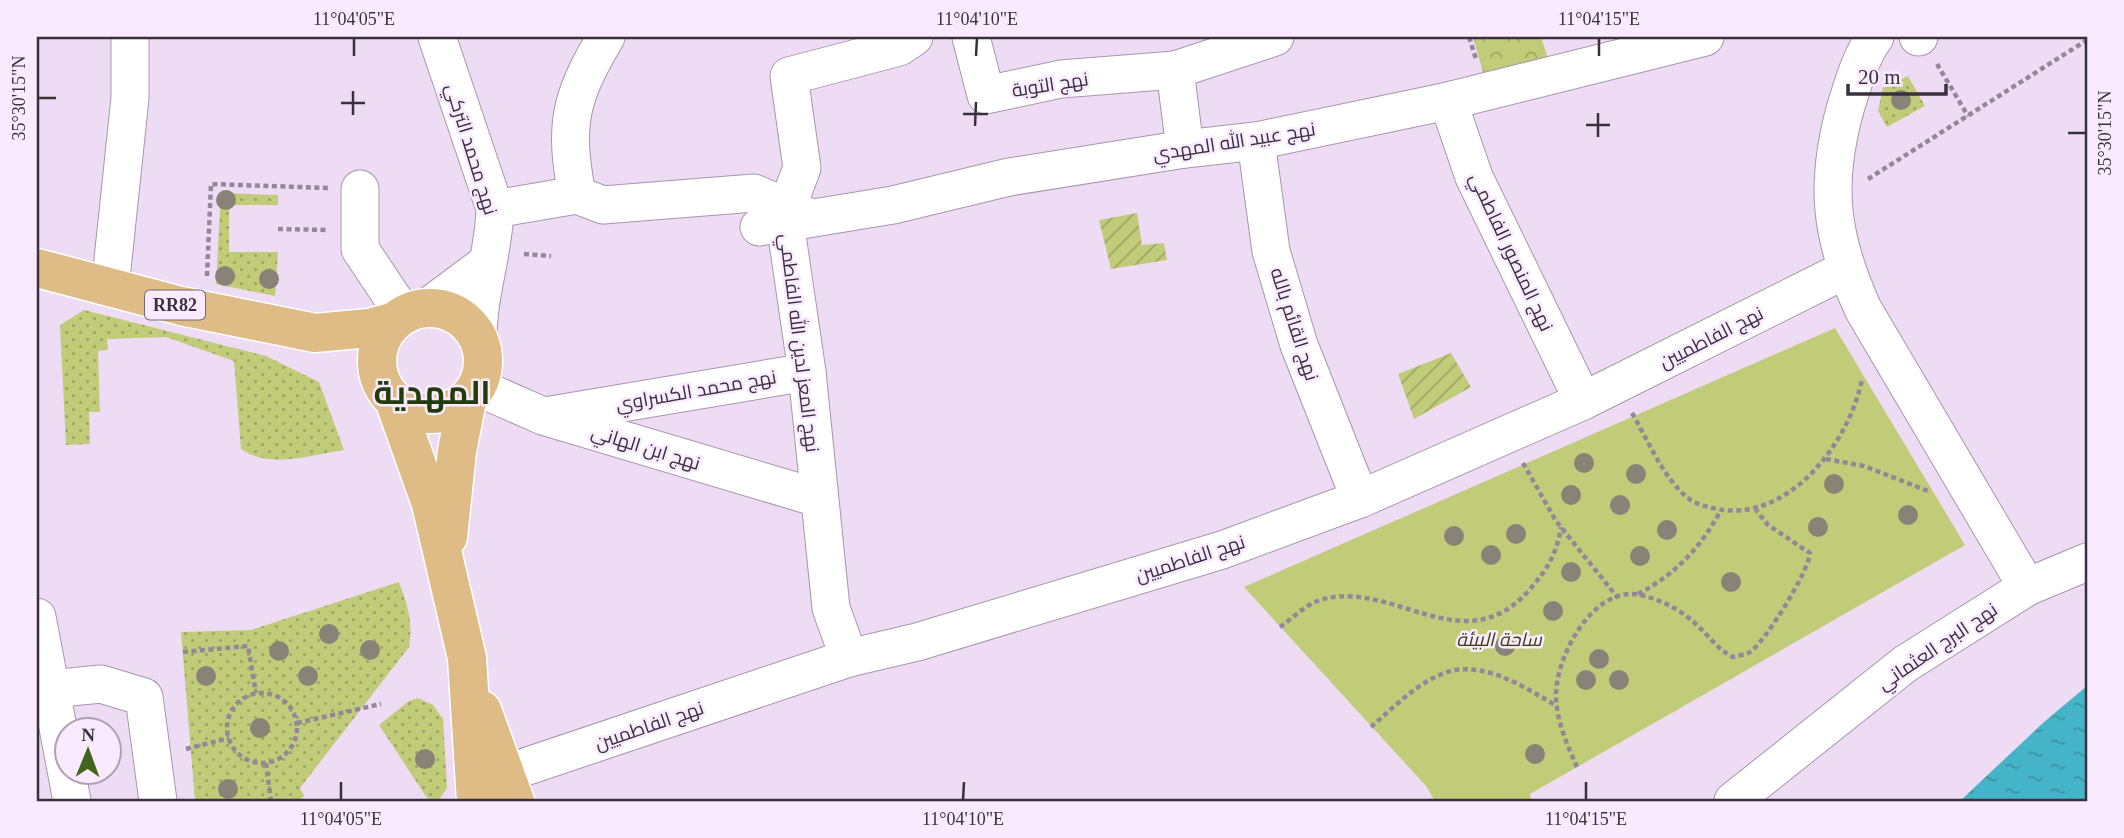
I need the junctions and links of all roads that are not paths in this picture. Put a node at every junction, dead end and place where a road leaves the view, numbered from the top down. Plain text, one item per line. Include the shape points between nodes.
1 (130, 37) edge
2 (437, 37) edge
3 (606, 37) edge
4 (914, 37) edge
5 (971, 37) edge
6 (1275, 37) edge
7 (1705, 37) edge
8 (1875, 37) edge
9 (1175, 69) junction
10 (1448, 101) junction
11 (1256, 141) junction
12 (1185, 149) junction
13 (360, 189) road end
14 (577, 195) junction
15 (495, 209) junction
16 (785, 219) junction
17 (487, 263) junction
18 (37, 268) edge
19 (1845, 270) junction
20 (110, 288) junction
21 (408, 315) junction
22 (315, 333) junction
23 (478, 338) junction
24 (807, 372) junction
25 (386, 388) junction
26 (472, 394) junction
27 (1583, 401) junction
28 (544, 416) junction
29 (818, 498) junction
30 (1360, 499) junction
31 (2087, 562) edge
32 (447, 570) junction
33 (2027, 587) junction
34 (37, 617) edge
35 (849, 658) junction
36 (470, 679) junction
37 (50, 689) junction
38 (511, 787) edge
39 (72, 801) edge
40 (158, 801) edge
41 (476, 801) edge
42 (1733, 801) edge

1 - 20 street via 130,98
2 - 15 street, نهج محمد التركي
3 - 14 street via 585,71 572,112 568,147
4 - 16 street, نهج المعز لدين الله الفاطمي via 899,47 789,76 802,168
5 - 9 street, نهج التوبة via 986,95 1061,79
6 - 9 street
7 - 10 street, نهج عبيد الله المهدي
8 - 19 street via 1857,71 1838,137 1831,201
9 - 12 street
10 - 11 street, نهج عبيد الله المهدي
10 - 27 street, نهج المنصور الفاطمي via 1475,177
11 - 12 street, نهج عبيد الله المهدي
11 - 30 street, نهج القائم بالله via 1275,264 1299,345
12 - 16 street, نهج عبيد الله المهدي via 1010,177 893,205
13 - 21 street via 360,249
14 - 15 street
14 - 16 street via 603,205 754,193
15 - 17 street, نهج محمد التركي via 495,236
16 - 24 street, نهج المعز لدين الله الفاطمي
17 - 21 street
17 - 23 street, نهج محمد التركي via 479,300
18 - 20 main road, RR82
19 - 27 street, نهج الفاطميين
19 - 33 street via 1863,309
20 - 22 main road, RR82
21 - 22 main road, RR82 via 355,330
21 - 23 main road, RR82 via 456,315
21 - 25 main road via 381,341 378,352
22 - 25 main road, RR82 via 349,352
23 - 26 main road via 483,371
24 - 28 street, نهج محمد الكسراوي
24 - 29 street, نهج المعز لدين الله الفاطمي
25 - 26 main road, RR82 via 407,409 439,414 454,410
25 - 32 main road via 427,491
26 - 28 street, نهج ابن الهاني
26 - 32 main road via 451,503
27 - 30 street, نهج الفاطميين
28 - 29 street, نهج ابن الهاني
29 - 35 street, نهج المعز لدين الله الفاطمي via 831,608
30 - 35 street, نهج الفاطميين via 1222,550 917,642
31 - 33 street, نهج البرج العثماني
32 - 36 main road
33 - 42 street, نهج البرج العثماني via 1905,664
34 - 37 street
35 - 38 street, نهج الفاطميين
36 - 38 main road
36 - 41 main road
37 - 39 street
37 - 40 street via 101,684 144,697

